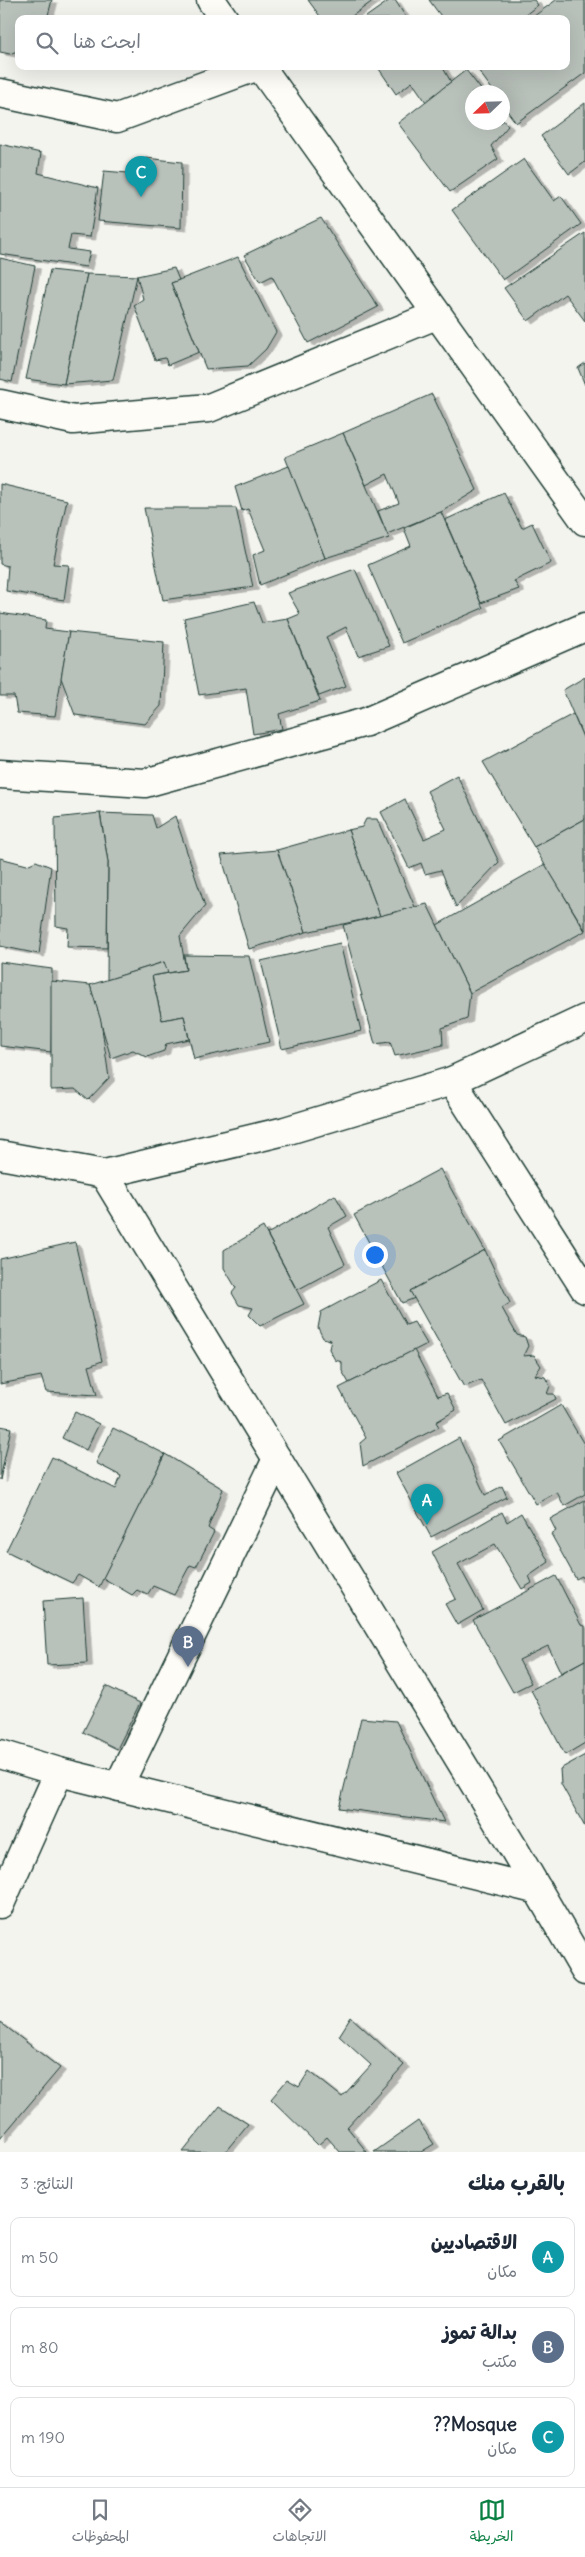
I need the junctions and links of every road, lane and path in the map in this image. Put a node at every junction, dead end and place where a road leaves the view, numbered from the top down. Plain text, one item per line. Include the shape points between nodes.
1 (211, 0) edge
2 (221, 15) edge
3 (248, 70) edge
4 (262, 70) edge
5 (0, 93) edge
6 (436, 315) junction
7 (0, 404) edge
8 (585, 521) edge
9 (585, 627) edge
10 (0, 774) edge
11 (585, 1020) edge
12 (452, 1081) junction
13 (0, 1155) edge
14 (104, 1174) junction
15 (585, 1289) edge
16 (277, 1459) junction
17 (0, 1754) edge
18 (60, 1772) junction
19 (118, 1787) junction
20 (538, 1890) junction
21 (0, 1904) edge
22 (585, 1971) edge

1 - 2 street
3 - 5 street via 116,118
4 - 6 street
6 - 7 street via 209,408 73,420
6 - 8 street
9 - 10 street via 366,722 145,783
11 - 12 street
12 - 14 street via 285,1131
12 - 15 street
13 - 14 street
14 - 16 street
16 - 19 street
16 - 20 street
17 - 18 street
18 - 19 street
18 - 21 street
19 - 20 street
20 - 22 street

